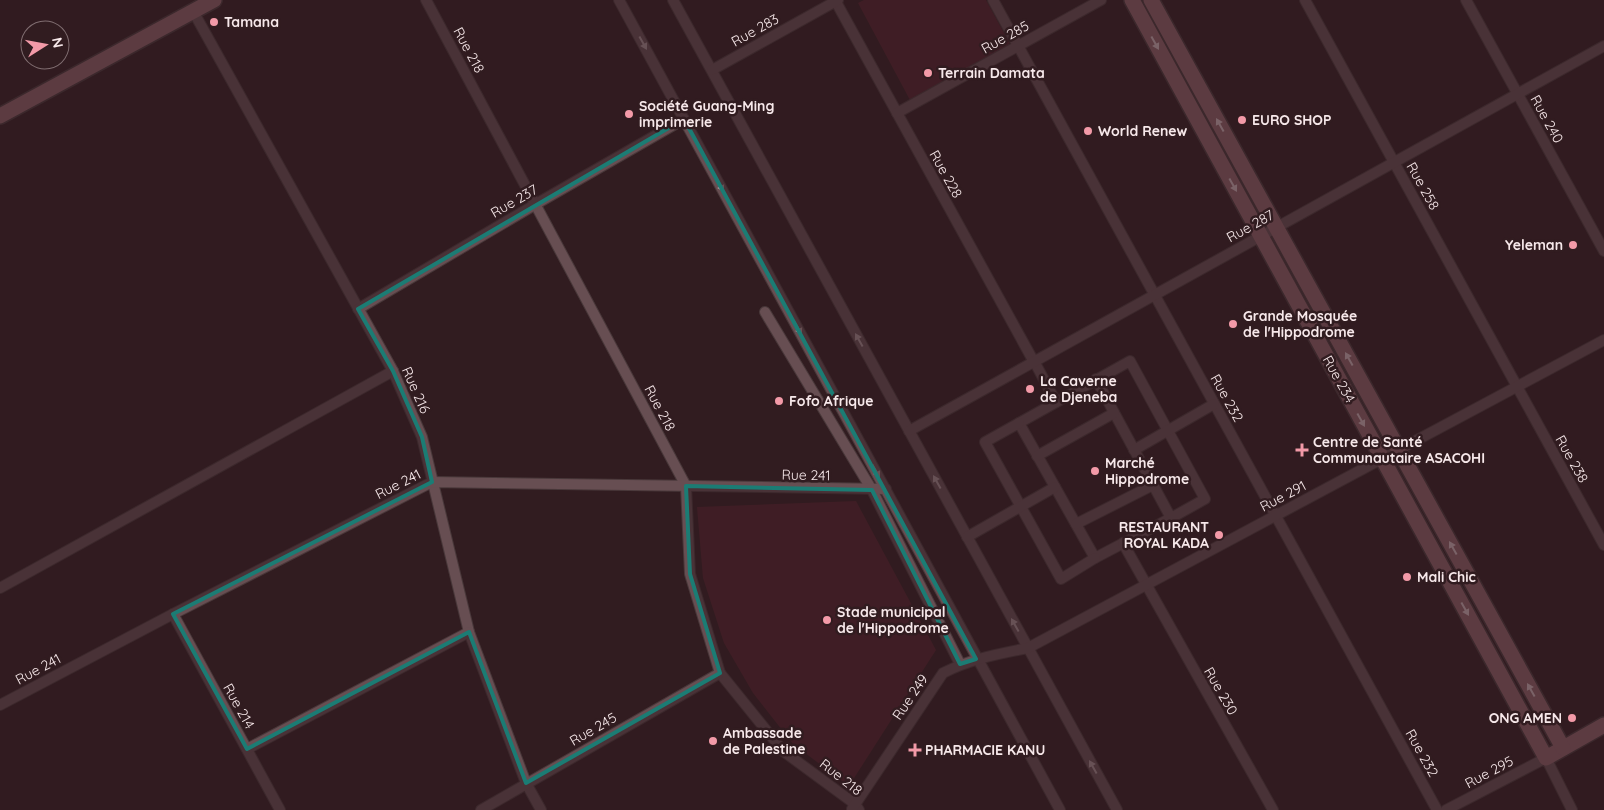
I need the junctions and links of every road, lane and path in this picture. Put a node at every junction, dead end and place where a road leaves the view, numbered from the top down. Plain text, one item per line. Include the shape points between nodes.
1 (214, 0) edge
2 (426, 0) edge
3 (619, 0) edge
4 (673, 0) edge
5 (837, 0) edge
6 (992, 0) edge
7 (1101, 0) edge
8 (1132, 0) edge
9 (1151, 0) edge
10 (1305, 0) edge
11 (1466, 0) edge
12 (193, 12) junction
13 (1018, 46) junction
14 (1604, 46) edge
15 (712, 70) junction
16 (1518, 94) junction
17 (897, 113) junction
18 (0, 116) edge
19 (684, 119) junction
20 (1394, 162) junction
21 (536, 204) junction
22 (1277, 227) junction
23 (1260, 236) junction
24 (1604, 251) edge
25 (1154, 295) junction
26 (358, 309) junction
27 (765, 312) dead end
28 (1604, 340) edge
29 (1034, 361) junction
30 (393, 371) junction
31 (1096, 379) junction
32 (1517, 386) junction
33 (1056, 402) junction
34 (1214, 404) junction
35 (1114, 413) junction
36 (1019, 423) junction
37 (1168, 429) junction
38 (909, 430) junction
39 (1399, 449) junction
40 (1134, 450) junction
41 (1038, 456) junction
42 (1382, 458) junction
43 (432, 482) junction
44 (1153, 485) junction
45 (686, 486) junction
46 (1055, 487) junction
47 (872, 490) junction
48 (886, 490) junction
49 (1020, 507) junction
50 (1276, 515) junction
51 (1171, 518) junction
52 (1076, 524) junction
53 (967, 537) junction
54 (1123, 544) junction
55 (1604, 546) edge
56 (1095, 558) junction
57 (1145, 585) junction
58 (0, 588) edge
59 (174, 614) junction
60 (469, 632) junction
61 (1028, 648) junction
62 (976, 659) junction
63 (960, 664) junction
64 (720, 673) junction
65 (0, 705) edge
66 (1604, 725) edge
67 (1563, 748) junction
68 (247, 749) junction
69 (1546, 758) junction
70 (526, 783) junction
71 (855, 808) edge
72 (280, 810) edge
73 (481, 810) edge
74 (541, 810) edge
75 (1060, 810) edge
76 (1117, 810) edge
77 (1273, 810) edge
78 (1437, 810) edge
79 (1446, 810) edge
80 (1572, 810) edge

1 - 12 main road
2 - 21 street, Rue 218
3 -> 19 street
4 - 15 street
5 - 15 street, Rue 283
5 - 17 street, Rue 228
6 - 13 street, Rue 232
7 - 13 street, Rue 285
8 -> 23 main road, Rue 234
22 -> 9 main road, Rue 234
10 - 20 street, Rue 258
11 - 16 street, Rue 240
12 - 18 main road
12 - 26 street, Rue 216
13 - 17 street, Rue 285
13 - 25 street, Rue 232
14 - 16 street, Rue 287
38 -> 15 street
16 - 20 street, Rue 287
16 - 24 street, Rue 240
17 - 29 street, Rue 228
19 - 21 street, Rue 237
19 -> 48 street
20 - 22 street, Rue 287
20 - 32 street, Rue 258
21 - 26 street, Rue 237
21 - 45 street, Rue 218
22 - 23 street, Rue 287
39 -> 22 main road, Rue 234
23 - 25 street, Rue 287
23 -> 42 main road, Rue 234
25 - 29 street, Rue 287
25 - 34 street, Rue 232
26 - 30 street, Rue 216
27 - 47 street
28 - 32 street, Rue 291
29 - 33 street, Rue 228
29 - 38 street, Rue 287
30 - 43 street, Rue 216 via 422,437
30 - 58 street
31 - 33 street
31 - 35 street
31 - 37 street via 1130,361
32 - 39 street, Rue 291
32 - 55 street, Rue 238
33 - 36 street
34 - 37 street
34 - 50 street, Rue 232
35 - 40 street
35 - 41 street
36 - 41 street
36 - 49 street via 985,442
37 - 40 street
37 - 51 street via 1205,499
53 -> 38 street
39 - 42 street, Rue 291
67 -> 39 main road, Rue 234
40 - 44 street
41 - 46 street
42 - 50 street, Rue 291
42 -> 69 main road, Rue 234
43 - 45 street, Rue 241
43 - 59 street, Rue 241
43 - 60 street, Rue 216
44 - 51 street
44 - 52 street
45 - 47 street, Rue 241
45 - 64 street, Rue 218 via 690,574
46 - 49 street
46 - 52 street
47 - 48 street, Rue 241
47 - 63 street
48 - 62 street
49 - 53 street
49 - 56 street via 1061,579
50 - 57 street, Rue 291
50 - 78 street, Rue 232
51 - 54 street
52 - 56 street
61 -> 53 street
54 - 56 street
54 - 57 street, Rue 230
57 - 61 street, Rue 291
57 - 77 street, Rue 230
59 - 65 street, Rue 241
59 - 68 street, Rue 214
60 - 68 street
60 - 70 street, Rue 216
61 - 62 street, Rue 249
76 -> 61 street
62 - 63 street, Rue 249
62 - 75 street
63 - 71 street, Rue 249 via 943,673
64 - 70 street, Rue 245
64 - 71 street, Rue 218 via 783,750
66 - 67 main road
67 - 69 main road
68 - 72 street, Rue 214
69 - 79 street, Rue 295
69 - 80 street
70 - 73 street, Rue 245
70 - 74 street, Rue 216

